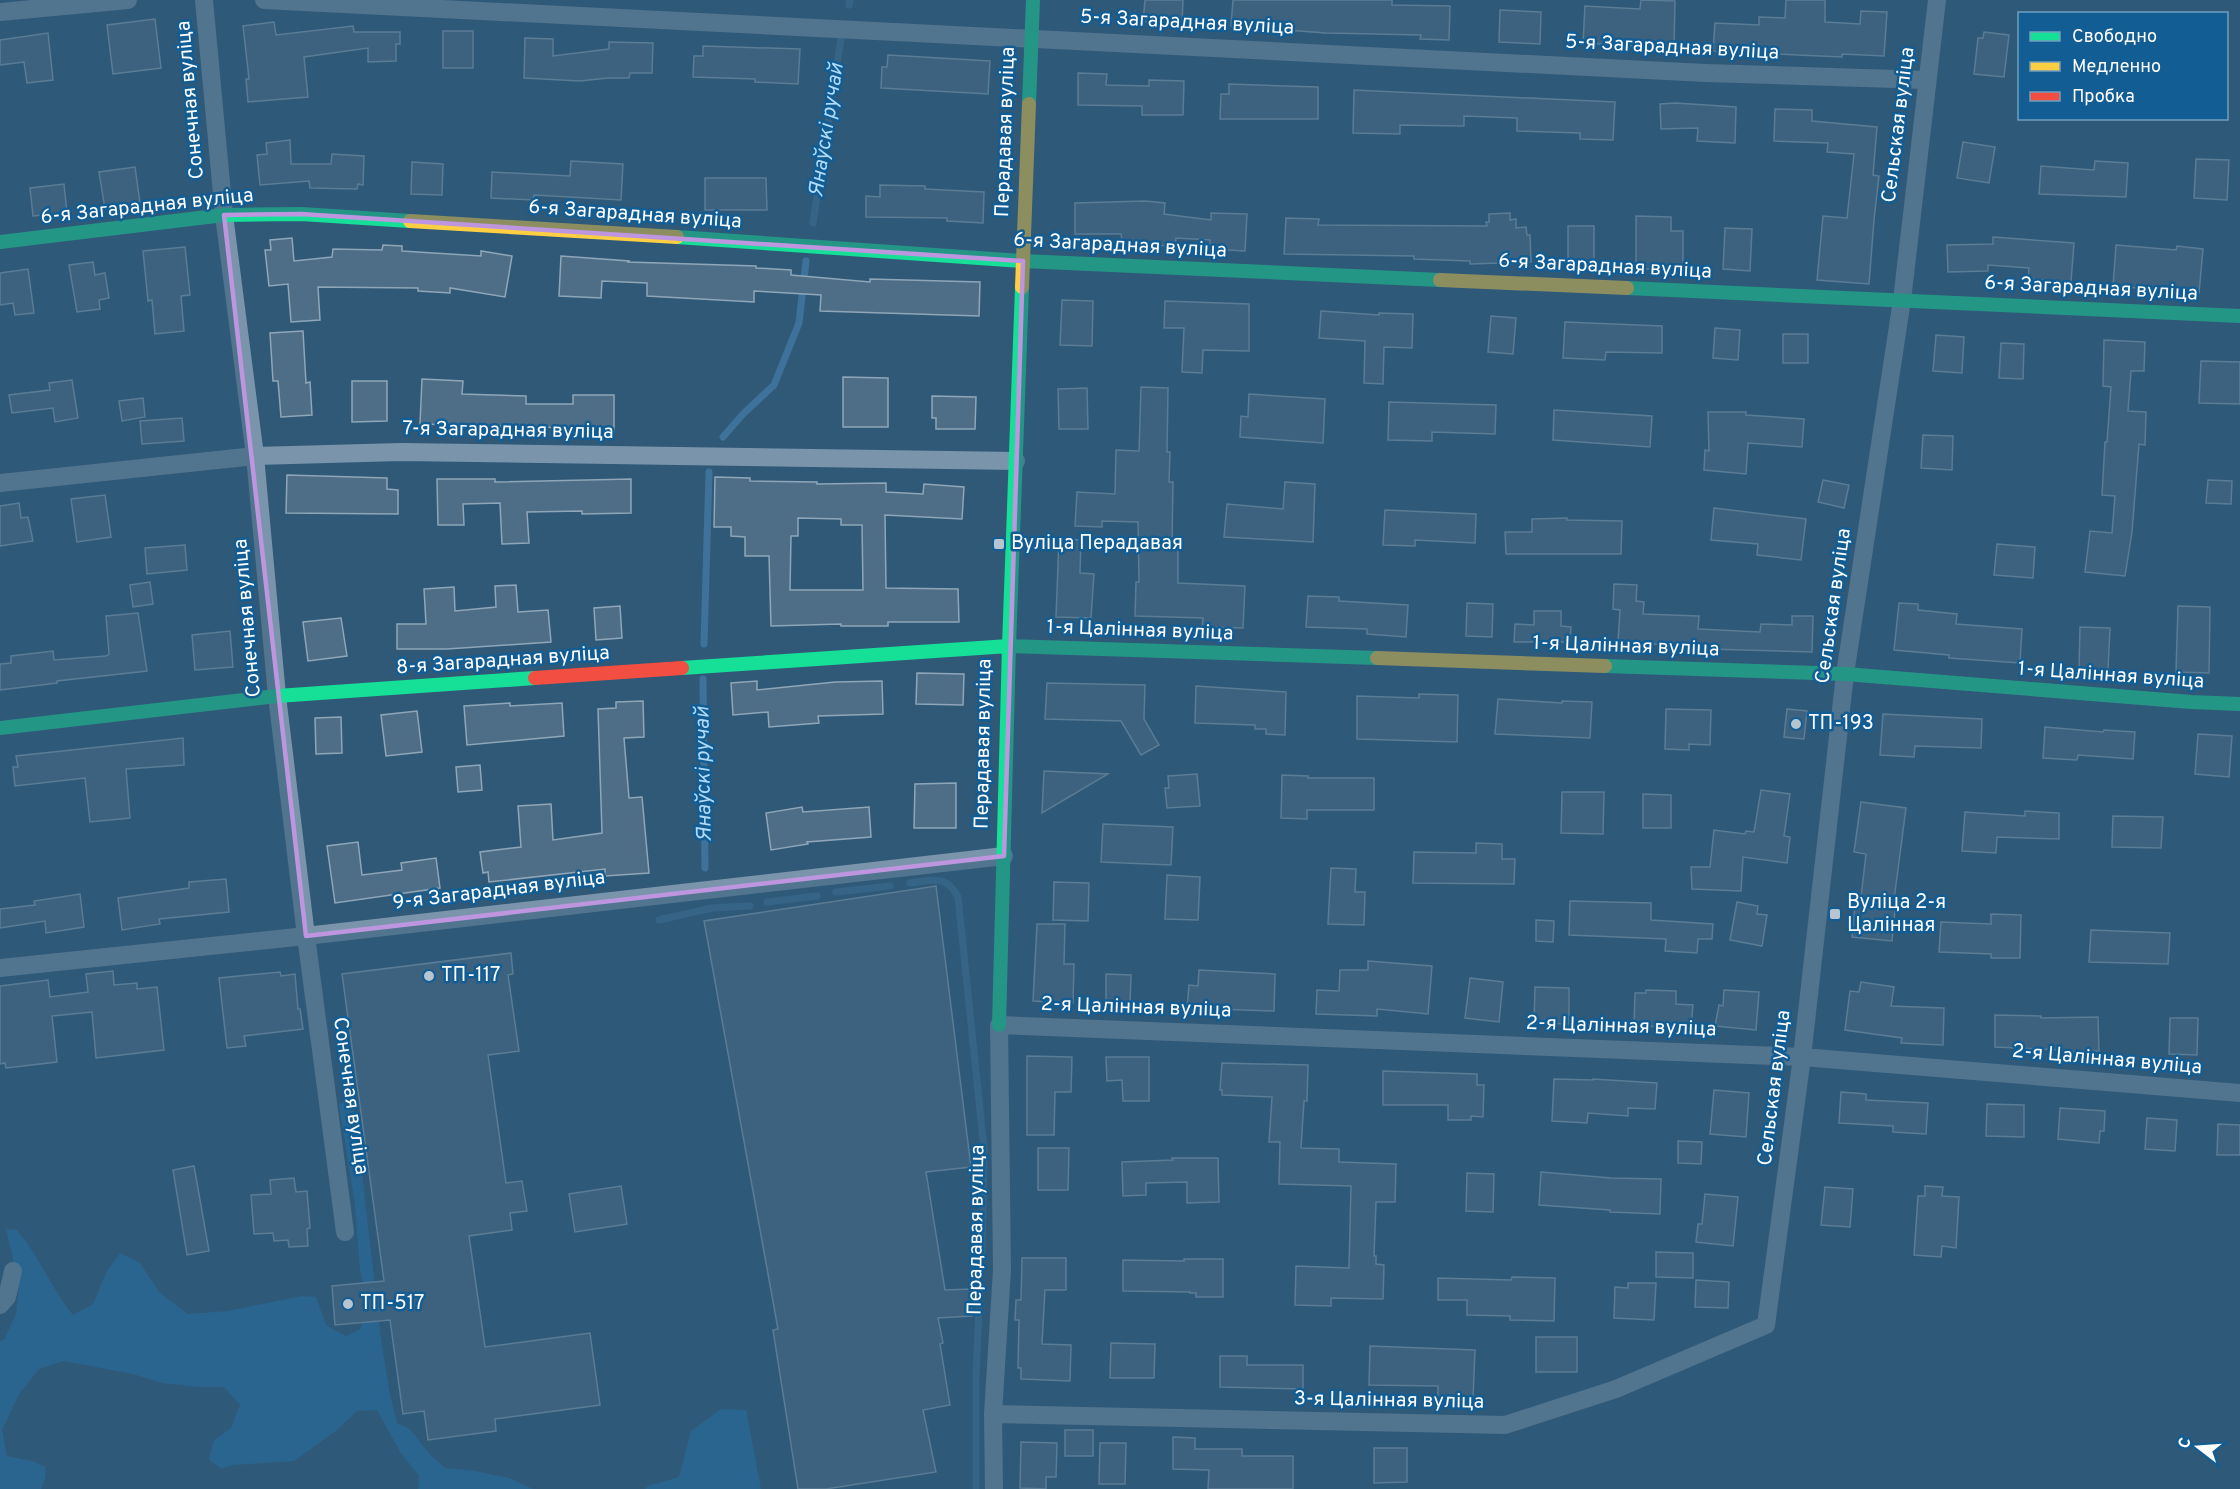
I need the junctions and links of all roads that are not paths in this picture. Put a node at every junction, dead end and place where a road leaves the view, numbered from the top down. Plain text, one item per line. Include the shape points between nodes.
1 (128, 0) edge
2 (204, 0) edge
3 (264, 0) edge
4 (1033, 0) edge
5 (1937, 0) edge
6 (0, 12) edge
7 (1032, 38) junction
8 (1927, 80) junction
9 (224, 215) junction
10 (0, 242) edge
11 (1023, 261) junction
12 (1902, 300) junction
13 (2240, 316) edge
14 (255, 456) junction
15 (1016, 461) junction
16 (0, 483) edge
17 (1009, 646) junction
18 (1845, 674) junction
19 (277, 696) junction
20 (2240, 704) edge
21 (0, 728) edge
22 (1004, 856) junction
23 (306, 936) junction
24 (0, 968) edge
25 (999, 1025) junction
26 (1802, 1057) junction
27 (2240, 1093) edge
28 (345, 1232) dead end
29 (13, 1270) dead end
30 (0, 1305) edge
31 (1766, 1326) joint
32 (993, 1414) junction
33 (994, 1489) edge

1 - 6 street
2 - 9 street, Сонечная вуліца
3 - 7 street, 5-я Загарадная вуліца
4 - 7 street, Перадавая вуліца
5 - 8 street, Сельская вуліца
7 - 8 street, 5-я Загарадная вуліца via 1706,73
7 - 11 street, Перадавая вуліца
8 - 12 street, Сельская вуліца
9 - 10 street, 6-я Загарадная вуліца
9 - 11 street, 6-я Загарадная вуліца via 313,215
9 - 14 street, Сонечная вуліца
11 - 12 street, 6-я Загарадная вуліца
11 - 15 street, Перадавая вуліца
12 - 13 street, 6-я Загарадная вуліца
12 - 18 street, Сельская вуліца
14 - 15 street, 7-я Загарадная вуліца via 401,452
14 - 16 street, 7-я Загарадная вуліца
14 - 19 street, Сонечная вуліца
15 - 17 street, Перадавая вуліца
17 - 18 street, 1-я Цалінная вуліца
17 - 19 street, 8-я Загарадная вуліца
17 - 22 street, Перадавая вуліца
18 - 20 street, 1-я Цалінная вуліца
18 - 26 street, Сельская вуліца
19 - 21 street, 8-я Загарадная вуліца
19 - 23 street, Сонечная вуліца
22 - 23 street, 9-я Загарадная вуліца
22 - 25 street, Перадавая вуліца
23 - 24 street, 9-я Загарадная вуліца
23 - 28 street, Сонечная вуліца
25 - 26 street, 2-я Цалінная вуліца
25 - 32 street, Перадавая вуліца via 1002,1270
26 - 27 street, 2-я Цалінная вуліца
26 - 31 street, Сельская вуліца
29 - 30 street via 7,1297
31 - 32 street, 3-я Цалінная вуліца via 1616,1389 1505,1425
32 - 33 street, Перадавая вуліца

